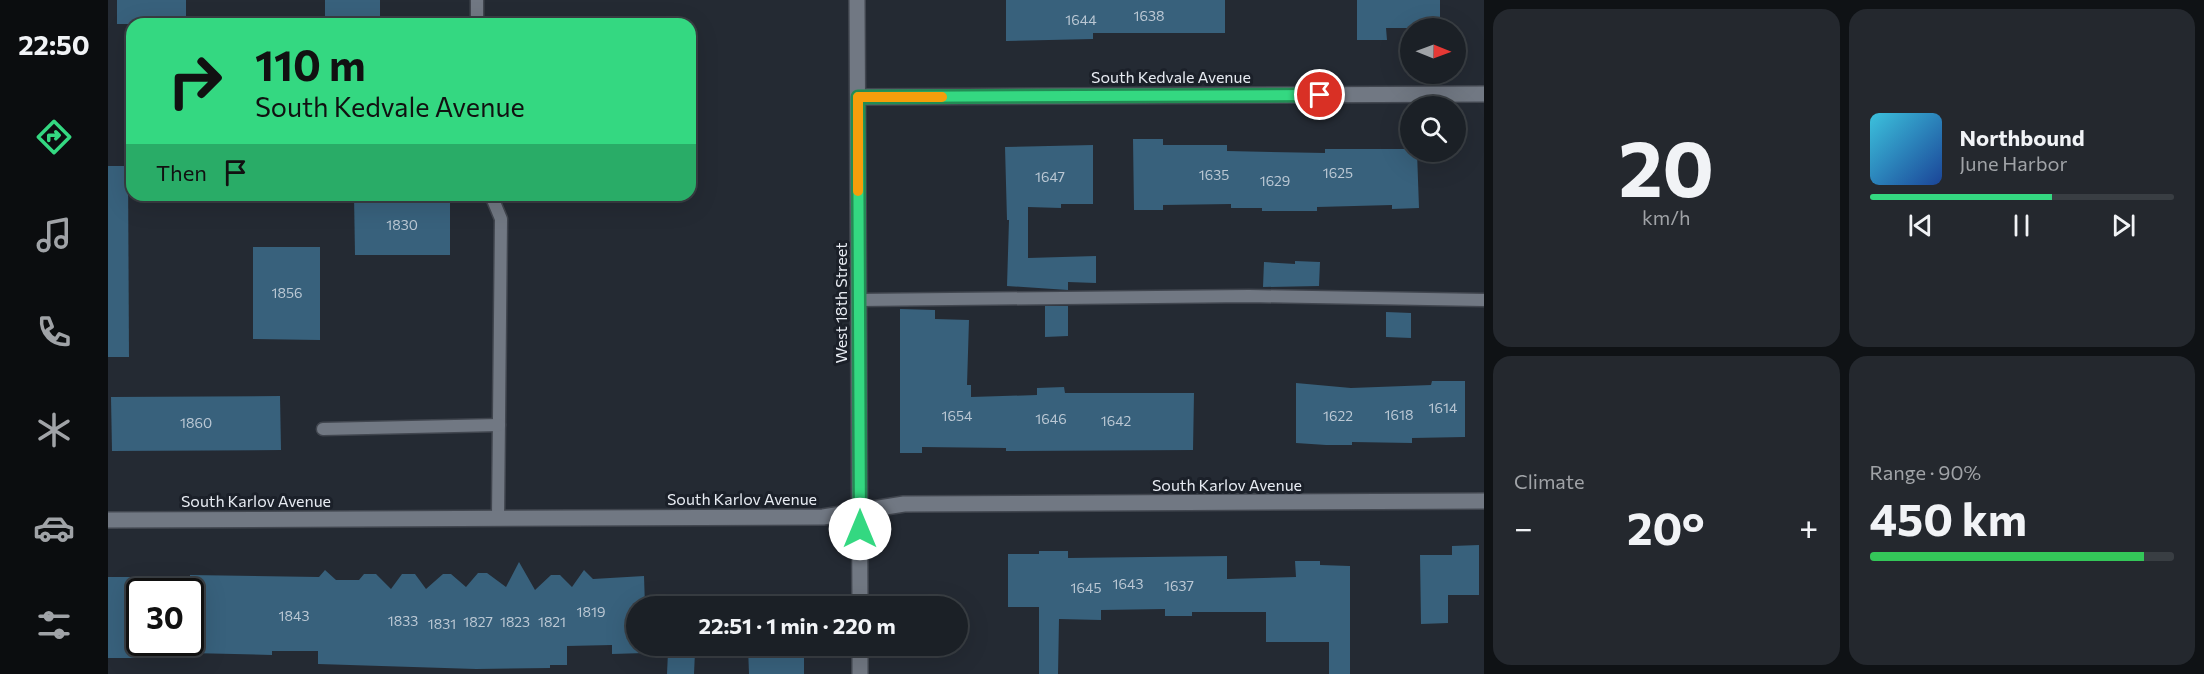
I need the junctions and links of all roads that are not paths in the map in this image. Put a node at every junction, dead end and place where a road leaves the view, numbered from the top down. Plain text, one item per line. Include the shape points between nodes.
1 (477, 0) edge
2 (857, 0) edge
3 (477, 18) edge
4 (1484, 94) edge
5 (858, 97) junction
6 (494, 201) edge
7 (859, 300) junction
8 (1484, 300) edge
9 (499, 425) junction
10 (323, 429) dead end
11 (1484, 501) edge
12 (860, 512) junction
13 (498, 518) junction
14 (108, 520) edge
15 (860, 596) edge
16 (860, 656) edge
17 (860, 674) edge

1 - 3 lane
2 - 5 street, West 18th Street
4 - 5 street, South Kedvale Avenue
5 - 7 street, West 18th Street
6 - 9 lane via 501,219
7 - 8 lane via 1250,296
7 - 12 street, West 18th Street
9 - 10 lane
9 - 13 lane
11 - 12 street, South Karlov Avenue via 904,504
12 - 13 street, South Karlov Avenue via 823,517
12 - 15 street, West 18th Street
13 - 14 street, South Karlov Avenue
16 - 17 street

